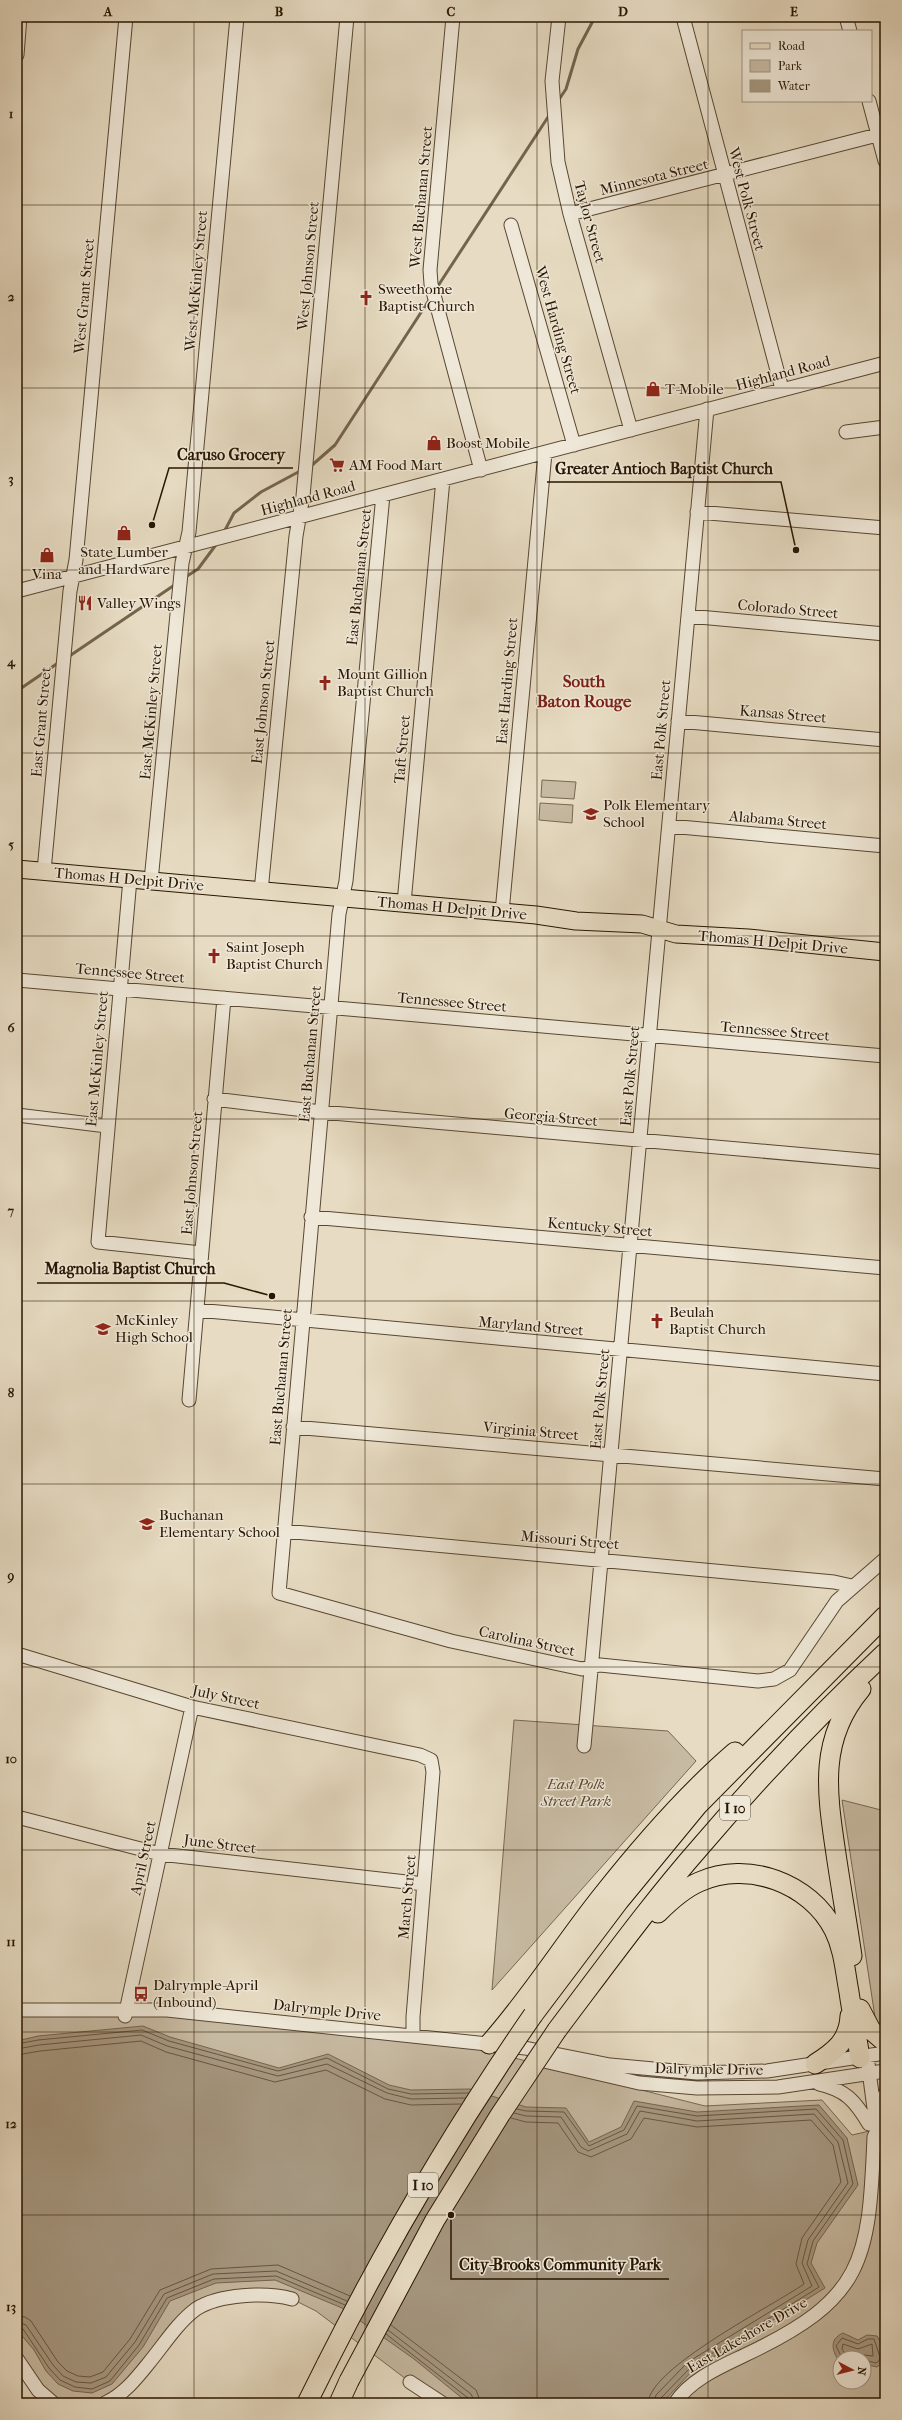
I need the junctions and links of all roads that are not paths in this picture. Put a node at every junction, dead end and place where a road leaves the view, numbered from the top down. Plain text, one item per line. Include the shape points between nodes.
1 (20, 17) edge
2 (126, 17) edge
3 (236, 17) edge
4 (346, 17) edge
5 (453, 17) edge
6 (559, 17) edge
7 (683, 17) edge
8 (846, 17) edge
9 (850, 30) edge
10 (17, 54) edge
11 (869, 102) edge
12 (881, 134) edge
13 (885, 161) edge
14 (724, 176) junction
15 (570, 214) junction
16 (511, 225) dead end
17 (885, 363) edge
18 (782, 389) junction
19 (707, 409) junction
20 (885, 427) edge
21 (631, 430) junction
22 (846, 432) dead end
23 (574, 445) junction
24 (545, 453) junction
25 (481, 470) junction
26 (443, 479) junction
27 (383, 495) junction
28 (697, 512) junction
29 (299, 517) junction
30 (885, 528) edge
31 (192, 545) junction
32 (72, 577) junction
33 (17, 591) edge
34 (688, 616) junction
35 (885, 634) edge
36 (678, 721) junction
37 (885, 740) edge
38 (669, 826) junction
39 (885, 846) edge
40 (17, 869) edge
41 (44, 871) junction
42 (130, 879) junction
43 (152, 881) junction
44 (262, 891) junction
45 (342, 898) junction
46 (404, 904) junction
47 (502, 912) junction
48 (659, 929) junction
49 (885, 952) edge
50 (17, 980) edge
51 (120, 988) junction
52 (224, 998) junction
53 (330, 1007) junction
54 (649, 1036) junction
55 (885, 1056) edge
56 (214, 1099) junction
57 (321, 1112) junction
58 (17, 1115) edge
59 (107, 1126) junction
60 (640, 1141) junction
61 (885, 1162) edge
62 (311, 1217) junction
63 (631, 1246) junction
64 (201, 1253) junction
65 (885, 1268) edge
66 (197, 1310) junction
67 (302, 1320) junction
68 (620, 1350) junction
69 (885, 1374) edge
70 (190, 1400) dead end
71 (293, 1427) junction
72 (611, 1454) junction
73 (885, 1479) edge
74 (284, 1531) junction
75 (602, 1559) junction
76 (885, 1559) edge
77 (852, 1586) junction
78 (279, 1593) joint
79 (885, 1616) edge
80 (885, 1653) edge
81 (17, 1654) edge
82 (885, 1661) edge
83 (592, 1668) junction
84 (192, 1707) junction
85 (765, 1738) junction
86 (584, 1746) dead end
87 (431, 1760) joint
88 (17, 1817) edge
89 (160, 1854) junction
90 (424, 1884) junction
91 (598, 1974) junction
92 (855, 2006) junction
93 (17, 2010) edge
94 (126, 2012) junction
95 (414, 2036) junction
96 (885, 2042) edge
97 (489, 2044) junction
98 (868, 2064) edge
99 (885, 2071) edge
100 (814, 2073) junction
101 (761, 2086) junction
102 (885, 2094) edge
103 (873, 2124) junction
104 (292, 2299) dead end
105 (17, 2359) edge
106 (410, 2382) dead end
107 (53, 2403) edge
108 (105, 2403) edge
109 (307, 2403) edge
110 (339, 2403) edge
111 (442, 2403) edge
112 (675, 2403) edge

1 - 10 street
2 - 32 street, West Grant Street
3 - 31 street, West McKinley Street via 189,532
4 - 29 street, West Johnson Street via 303,496
5 - 25 street, West Buchanan Street via 429,260 431,284
6 - 15 street, Taylor Street via 552,95 557,156
7 - 14 street, West Polk Street
8 - 9 street
11 - 12 street
12 - 13 street
12 - 14 street, Minnesota Street
14 - 15 street, Minnesota Street
14 - 18 street, West Polk Street
15 - 21 street, Taylor Street
16 - 23 street, West Harding Street
17 - 18 street, Highland Road
18 - 19 street, Highland Road
19 - 21 street, Highland Road
19 - 28 street, East Polk Street
20 - 22 street
21 - 23 street, Highland Road
23 - 24 street, Highland Road
24 - 25 street, Highland Road
24 - 47 street, East Harding Street
25 - 26 street, Highland Road
26 - 27 street, Highland Road
26 - 46 street, Taft Street
27 - 29 street, Highland Road
27 - 45 street, East Buchanan Street via 346,881
28 - 30 street
28 - 34 street, East Polk Street
29 - 31 street, Highland Road
29 - 44 street, East Johnson Street
31 - 32 street, Highland Road
31 - 43 street, East McKinley Street via 182,565
32 - 33 street, Highland Road
32 - 41 street, East Grant Street
34 - 35 street, Colorado Street
34 - 36 street, East Polk Street
36 - 37 street, Kansas Street
36 - 38 street, East Polk Street
38 - 39 street, Alabama Street
38 - 48 street, East Polk Street
40 - 41 main road, Thomas H Delpit Drive
41 - 42 main road, Thomas H Delpit Drive
42 - 43 main road, Thomas H Delpit Drive
42 - 51 street, East McKinley Street
43 - 44 main road, Thomas H Delpit Drive
44 - 45 main road, Thomas H Delpit Drive
45 - 46 main road, Thomas H Delpit Drive
45 - 53 street, East Buchanan Street
46 - 47 main road, Thomas H Delpit Drive
47 - 48 main road, Thomas H Delpit Drive via 576,921 642,924
48 - 49 main road, Thomas H Delpit Drive via 676,934 748,938
48 - 54 street, East Polk Street
50 - 51 street, Tennessee Street
51 - 52 street, Tennessee Street
51 - 59 street, East McKinley Street
52 - 53 street, Tennessee Street
52 - 56 street, East Johnson Street
53 - 54 street, Tennessee Street
53 - 57 street, East Buchanan Street
54 - 55 street, Tennessee Street
54 - 60 street, East Polk Street
56 - 57 street, Georgia Street
56 - 64 street, East Johnson Street
57 - 60 street, Georgia Street
57 - 62 street, East Buchanan Street
58 - 59 street
59 - 64 street, East McKinley Street via 98,1242
60 - 61 street, Georgia Street
60 - 63 street, East Polk Street
62 - 63 street, Kentucky Street
62 - 67 street, East Buchanan Street
63 - 65 street, Kentucky Street
63 - 68 street, East Polk Street
64 - 66 street, East Johnson Street
66 - 67 street, Maryland Street
66 - 70 street, East Johnson Street
67 - 68 street, Maryland Street
67 - 71 street, East Buchanan Street
68 - 69 street, Maryland Street
68 - 72 street, East Polk Street
71 - 72 street, Virginia Street
71 - 74 street, East Buchanan Street
72 - 73 street, Virginia Street
72 - 75 street, East Polk Street
74 - 75 street, Missouri Street
74 - 78 street, East Buchanan Street
75 - 77 street, Missouri Street via 834,1582
75 - 83 street, East Polk Street
76 - 77 street
77 - 83 street, Carolina Street via 824,1618 790,1670 774,1679 750,1680 600,1665
78 - 83 street, Carolina Street via 517,1656 582,1669
79 - 85 highway, I 10
80 - 91 highway, I 10 via 786,1752 710,1834
81 - 84 street, July Street
82 - 92 highway via 857,1694 839,1723 831,1750 827,1778
83 - 86 street, East Polk Street
84 - 87 street, July Street via 420,1755
84 - 89 street, April Street
85 - 97 highway via 740,1748 683,1800 601,1897 513,2017
85 - 109 highway, I 10, bridge via 698,1805 619,1900 533,2015 468,2111 375,2268
87 - 90 street, March Street via 433,1772
88 - 89 street, June Street
89 - 90 street, June Street
89 - 94 street, April Street
90 - 95 street, March Street
91 - 92 highway via 651,1919 682,1892 706,1879 731,1874 749,1874 787,1885 818,1908 834,1930
91 - 110 highway, I 10, bridge via 500,2114 435,2220
92 - 96 highway via 871,2030
92 - 98 highway
92 - 100 highway via 845,2038
93 - 94 street, Dalrymple Drive
94 - 95 street, Dalrymple Drive via 167,2010
95 - 97 street, Dalrymple Drive
97 - 100 street, Dalrymple Drive via 525,2048 610,2065 697,2073
97 - 101 street, Dalrymple Drive via 523,2056 639,2083 684,2087
98 - 99 street, Dalrymple Drive
98 - 100 street, Dalrymple Drive
98 - 100 street, Dalrymple Drive
98 - 101 street via 777,2078
98 - 103 street, East Lakeshore Drive
100 - 101 street, Dalrymple Drive via 778,2087
100 - 103 street via 846,2094
102 - 103 street
103 - 112 street, East Lakeshore Drive via 867,2232 858,2262 842,2289 826,2308 804,2323 707,2374 686,2389
104 - 108 street via 247,2295 220,2300 198,2308 127,2388
105 - 107 street via 38,2390
106 - 111 street

